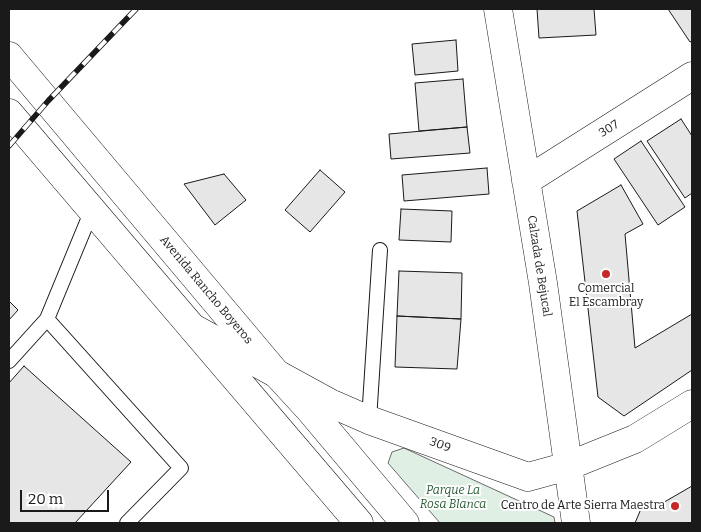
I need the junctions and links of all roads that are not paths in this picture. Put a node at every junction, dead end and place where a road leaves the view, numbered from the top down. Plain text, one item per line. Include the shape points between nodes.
1 (498, 9) edge
2 (9, 56) edge
3 (692, 76) edge
4 (9, 112) edge
5 (526, 181) junction
6 (92, 210) junction
7 (380, 250) dead end
8 (47, 319) junction
9 (192, 328) junction
10 (9, 361) edge
11 (275, 372) junction
12 (692, 404) edge
13 (369, 420) junction
14 (568, 466) junction
15 (127, 523) edge
16 (360, 523) edge
17 (405, 523) edge
18 (576, 523) edge

1 - 5 main road, Calzada de Bejucal
2 - 11 main road, Avenida Rancho Boyeros
3 - 5 main road, 307
4 - 6 main road
5 - 14 main road, Calzada de Bejucal
6 - 8 lane
6 - 9 main road
7 - 13 lane
8 - 10 lane
8 - 15 lane via 181,468
9 - 11 main road, 309
9 - 16 main road
11 - 13 main road, 309 via 330,403
11 - 17 main road, Avenida Rancho Boyeros
12 - 14 main road, 309 via 635,439
13 - 14 main road, 309 via 528,477
14 - 18 main road, Calzada de Bejucal

